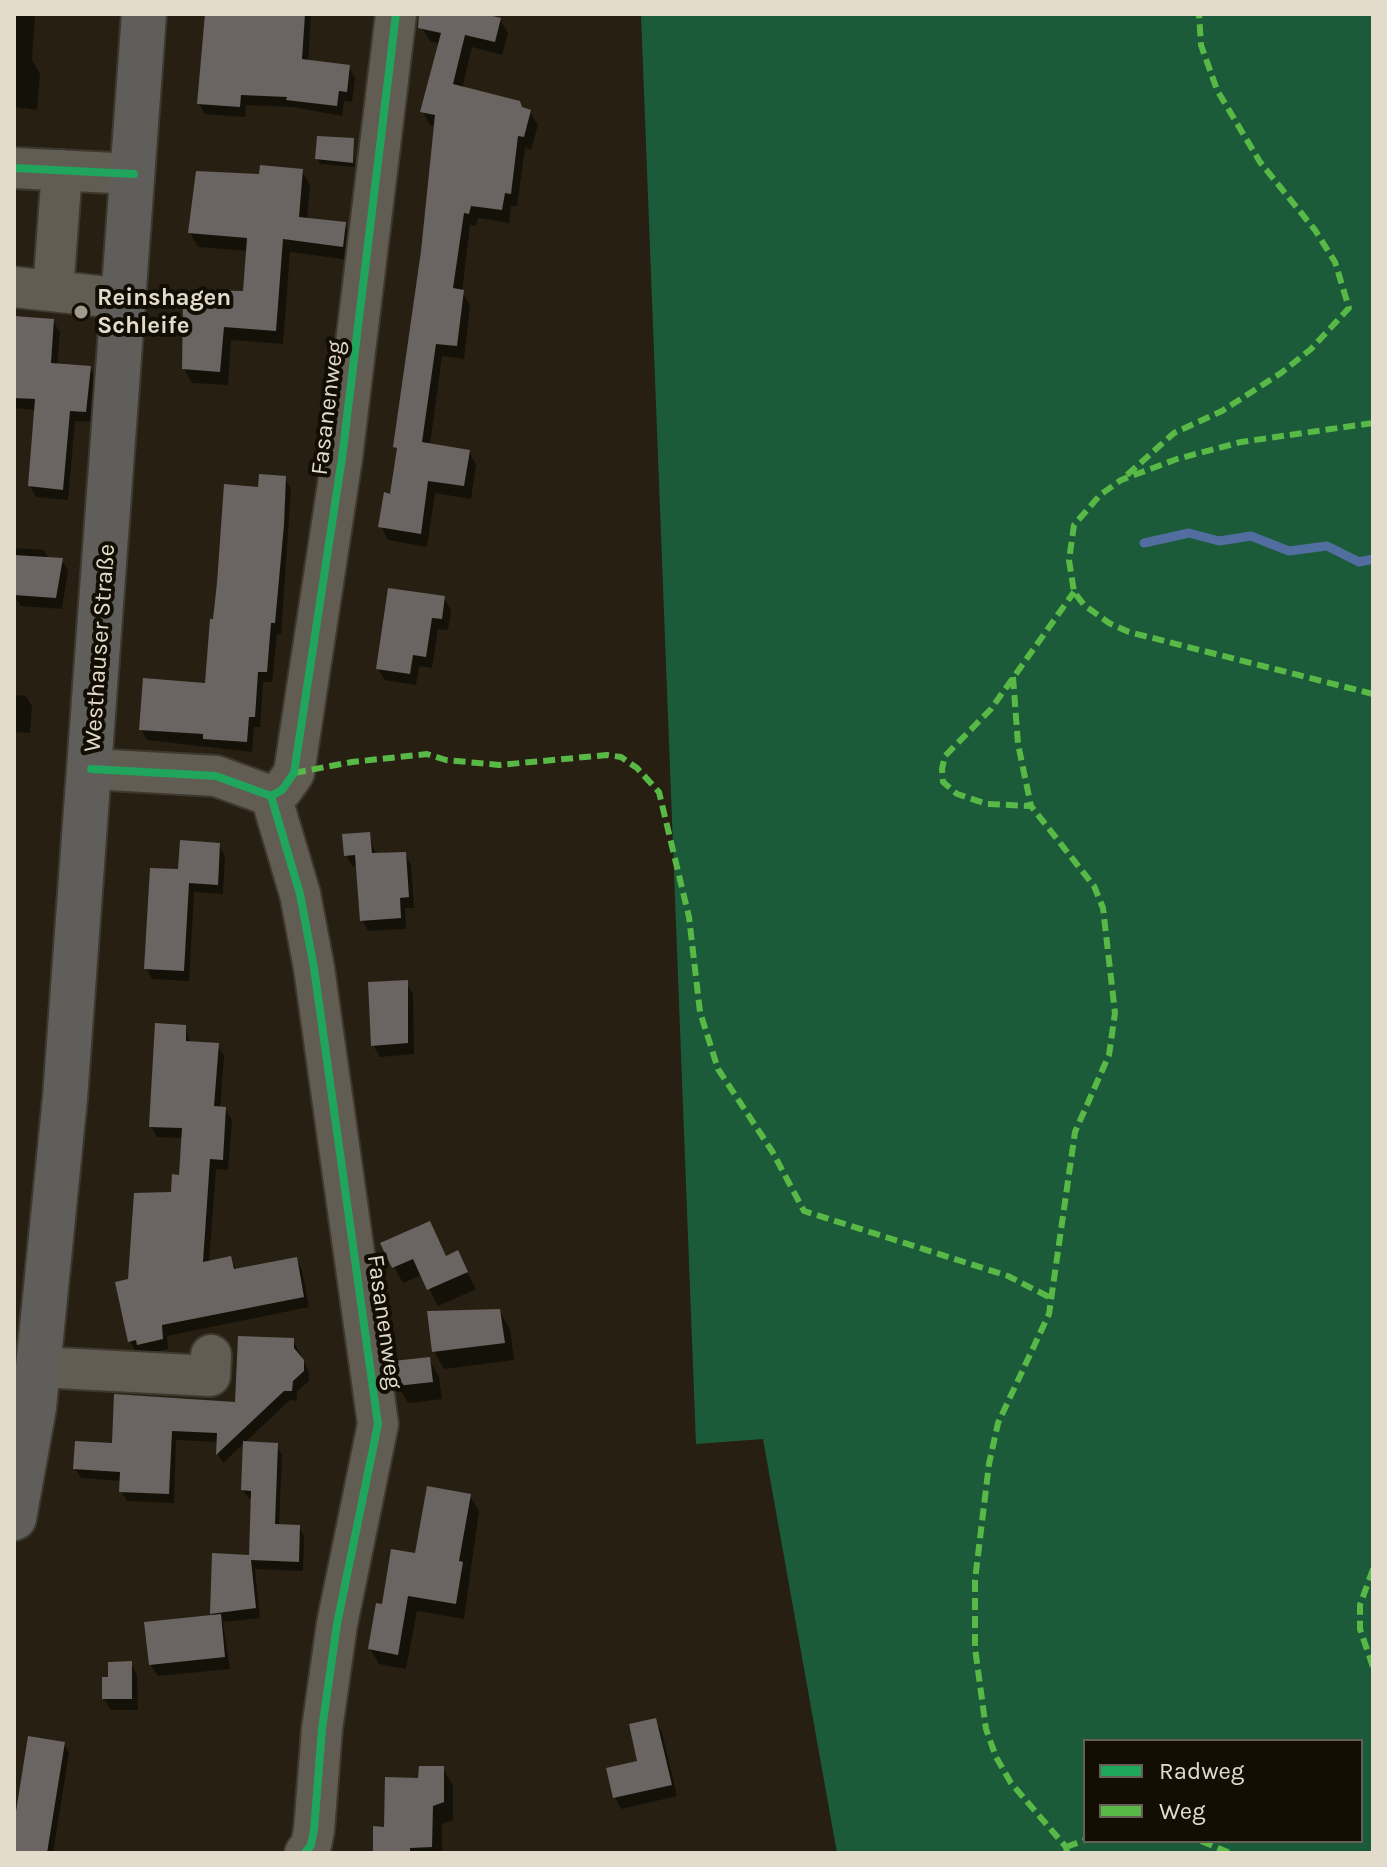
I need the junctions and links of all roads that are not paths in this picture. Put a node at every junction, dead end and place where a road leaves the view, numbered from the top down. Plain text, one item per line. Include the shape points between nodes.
1 (144, 14) edge
2 (396, 14) edge
3 (14, 168) edge
4 (62, 170) junction
5 (134, 174) junction
6 (33, 289) edge
7 (126, 299) junction
8 (91, 769) junction
9 (271, 796) junction
10 (211, 1355) dead end
11 (39, 1367) junction
12 (14, 1518) edge
13 (305, 1853) edge

1 - 5 main road, Westhauser Straße
2 - 9 street, Fasanenweg via 342,458 294,773
3 - 4 street
4 - 5 street
4 - 6 street
5 - 7 main road, Westhauser Straße
6 - 7 street
7 - 8 main road, Westhauser Straße
8 - 9 street via 216,776
8 - 11 main road, Westhauser Straße
9 - 13 street, Fasanenweg via 300,894 314,968 378,1424 337,1624 314,1830
10 - 11 street via 210,1376
11 - 12 main road, Westhauser Straße

